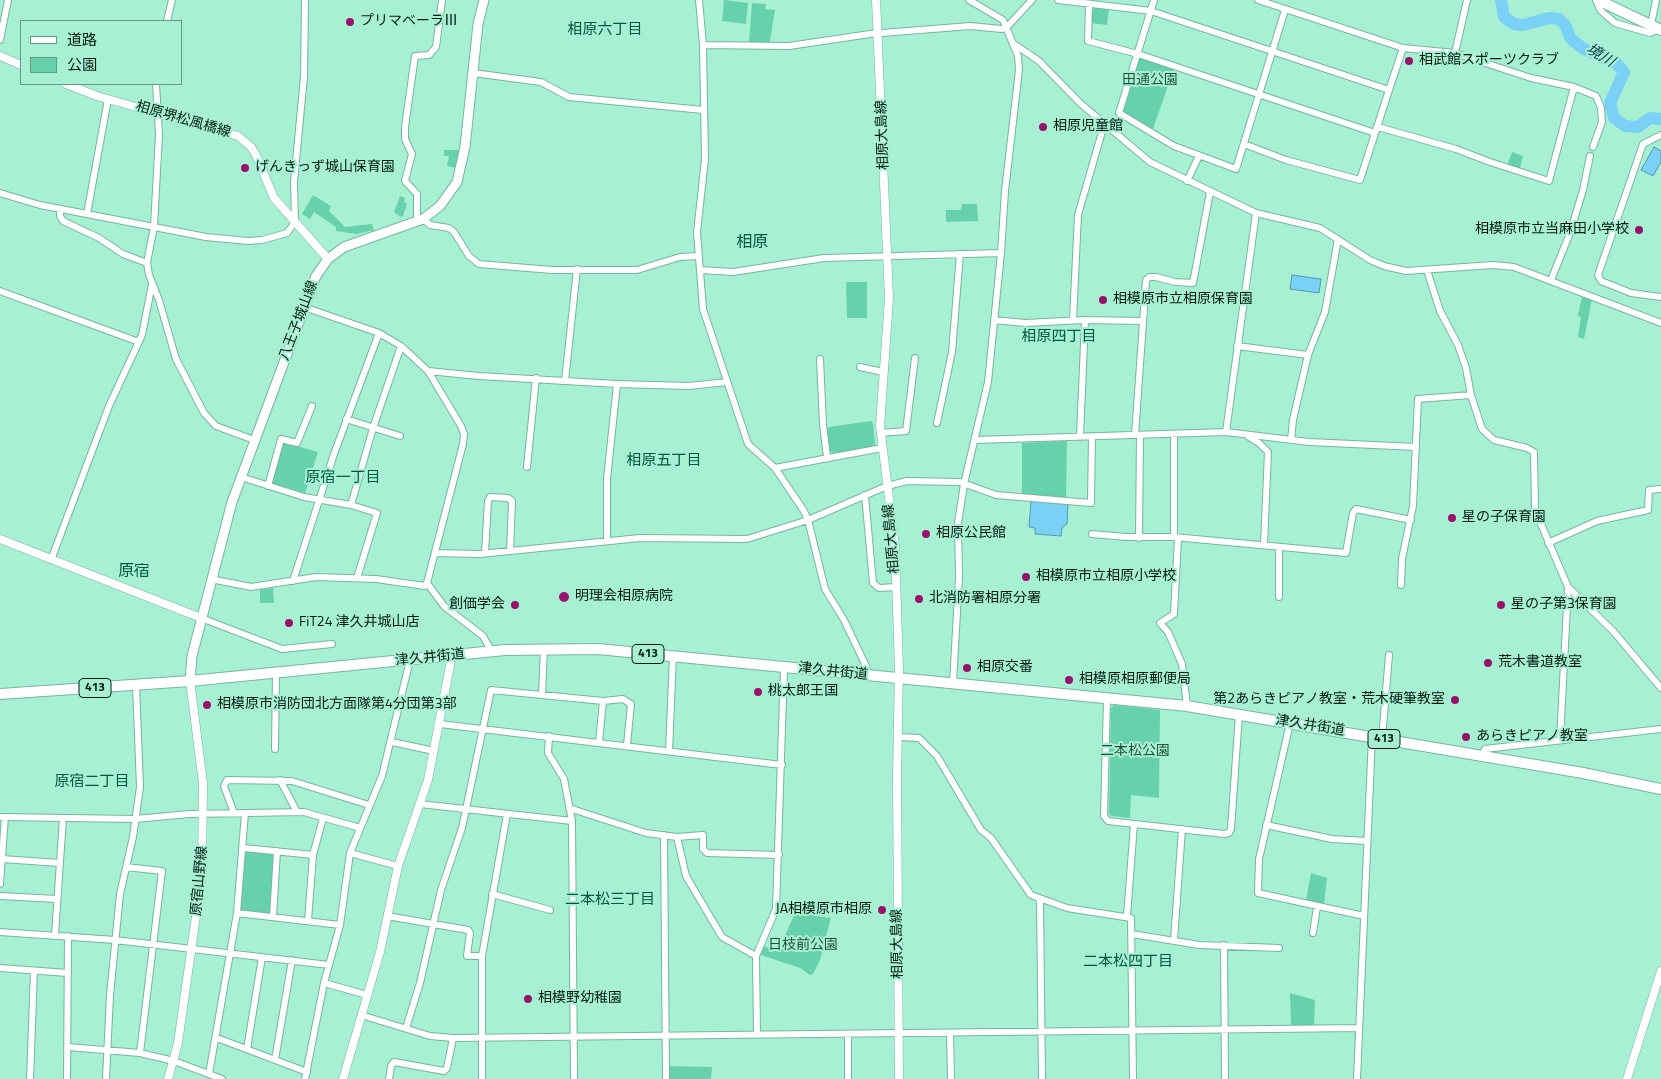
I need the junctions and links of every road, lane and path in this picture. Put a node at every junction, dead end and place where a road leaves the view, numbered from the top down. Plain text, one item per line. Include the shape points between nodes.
1 (8, 0) edge
2 (172, 0) edge
3 (305, 0) edge
4 (442, 0) edge
5 (484, 0) edge
6 (700, 0) edge
7 (876, 0) edge
8 (969, 0) edge
9 (1032, 0) edge
10 (1058, 0) edge
11 (1154, 0) edge
12 (1258, 0) edge
13 (1467, 0) edge
14 (1597, 0) edge
15 (1656, 0) edge
16 (1089, 4) junction
17 (1286, 10) junction
18 (1151, 11) junction
19 (167, 20) edge
20 (1007, 28) junction
21 (1657, 28) edge
22 (879, 34) junction
23 (0, 40) edge
24 (1014, 44) junction
25 (703, 45) junction
26 (1403, 48) junction
27 (1273, 52) junction
28 (1455, 52) junction
29 (1138, 54) junction
30 (0, 56) edge
31 (20, 65) edge
32 (473, 73) junction
33 (69, 85) edge
34 (156, 85) edge
35 (1574, 87) junction
36 (1389, 90) junction
37 (1260, 94) junction
38 (108, 99) junction
39 (703, 110) junction
40 (157, 112) junction
41 (1104, 125) junction
42 (1376, 130) junction
43 (1661, 136) edge
44 (1244, 144) junction
45 (1593, 147) dead end
46 (1199, 156) junction
47 (1590, 156) dead end
48 (1187, 181) junction
49 (1210, 192) junction
50 (0, 193) edge
51 (60, 209) junction
52 (1256, 213) junction
53 (87, 214) junction
54 (420, 221) junction
55 (295, 222) junction
56 (154, 226) junction
57 (1338, 239) junction
58 (1001, 253) junction
59 (960, 254) junction
60 (698, 256) junction
61 (888, 257) junction
62 (328, 259) junction
63 (147, 263) junction
64 (577, 269) junction
65 (700, 270) junction
66 (1427, 270) junction
67 (1551, 280) junction
68 (152, 283) junction
69 (0, 291) edge
70 (1661, 297) edge
71 (304, 307) junction
72 (994, 320) junction
73 (1073, 320) junction
74 (1085, 320) junction
75 (1143, 321) junction
76 (1661, 323) edge
77 (379, 333) junction
78 (139, 342) junction
79 (401, 346) junction
80 (1237, 346) junction
81 (1308, 356) junction
82 (915, 358) dead end
83 (820, 359) dead end
84 (860, 368) dead end
85 (428, 371) junction
86 (883, 372) junction
87 (536, 378) junction
88 (565, 380) junction
89 (727, 382) junction
90 (617, 384) junction
91 (1471, 396) junction
92 (312, 406) dead end
93 (346, 419) junction
94 (937, 423) dead end
95 (373, 428) junction
96 (1226, 432) junction
97 (880, 433) junction
98 (1174, 434) junction
99 (1240, 434) junction
100 (1138, 435) junction
101 (400, 436) dead end
102 (1080, 436) junction
103 (1092, 436) junction
104 (254, 440) junction
105 (975, 440) junction
106 (1291, 440) junction
107 (1416, 447) junction
108 (882, 448) junction
109 (827, 457) junction
110 (527, 467) dead end
111 (775, 468) junction
112 (241, 477) junction
113 (964, 484) junction
114 (268, 486) junction
115 (887, 486) junction
116 (1661, 489) edge
117 (865, 495) junction
118 (320, 499) junction
119 (351, 505) junction
120 (808, 520) junction
121 (1411, 520) junction
122 (1092, 534) dead end
123 (1139, 538) junction
124 (1176, 538) junction
125 (0, 539) edge
126 (606, 540) junction
127 (1548, 543) junction
128 (1264, 544) junction
129 (1279, 547) junction
130 (510, 551) junction
131 (434, 553) junction
132 (485, 553) junction
133 (51, 560) junction
134 (357, 578) junction
135 (212, 579) junction
136 (293, 581) junction
137 (427, 583) junction
138 (1401, 585) dead end
139 (1568, 587) junction
140 (896, 588) junction
141 (1279, 597) dead end
142 (201, 618) junction
143 (332, 644) dead end
144 (544, 648) junction
145 (492, 652) junction
146 (452, 655) junction
147 (1389, 655) dead end
148 (673, 656) junction
149 (410, 660) junction
150 (784, 667) junction
151 (276, 673) junction
152 (868, 675) junction
153 (899, 678) junction
154 (190, 681) junction
155 (953, 684) junction
156 (136, 686) junction
157 (1661, 688) edge
158 (0, 694) edge
159 (542, 694) junction
160 (1107, 699) junction
161 (603, 701) junction
162 (1187, 706) junction
163 (1239, 714) junction
164 (1290, 723) junction
165 (440, 724) junction
166 (482, 728) junction
167 (1661, 729) edge
168 (548, 736) junction
169 (899, 737) junction
170 (1377, 738) junction
171 (1560, 740) junction
172 (392, 742) junction
173 (599, 742) junction
174 (628, 745) junction
175 (275, 749) dead end
176 (434, 751) junction
177 (669, 751) junction
178 (1482, 756) junction
179 (782, 765) junction
180 (280, 780) junction
181 (1661, 789) edge
182 (420, 804) junction
183 (369, 805) junction
184 (569, 808) junction
185 (466, 809) junction
186 (297, 812) junction
187 (234, 813) junction
188 (245, 813) junction
189 (204, 814) junction
190 (507, 814) junction
191 (2, 817) edge
192 (63, 818) junction
193 (135, 818) junction
194 (323, 818) junction
195 (572, 821) junction
196 (1134, 824) junction
197 (1266, 825) junction
198 (360, 828) junction
199 (1182, 829) junction
200 (664, 835) junction
201 (677, 836) junction
202 (1367, 841) junction
203 (244, 848) junction
204 (278, 851) junction
205 (350, 853) junction
206 (313, 855) junction
207 (779, 855) junction
208 (2, 859) junction
209 (60, 863) junction
210 (398, 866) junction
211 (126, 868) junction
212 (0, 884) edge
213 (492, 894) junction
214 (0, 896) edge
215 (57, 899) junction
216 (1040, 899) junction
217 (1317, 907) junction
218 (550, 910) dead end
219 (237, 913) junction
220 (387, 916) junction
221 (1127, 916) junction
222 (1364, 916) junction
223 (273, 917) junction
224 (308, 921) junction
225 (433, 924) junction
226 (340, 925) junction
227 (0, 932) edge
228 (1314, 932) dead end
229 (1132, 934) junction
230 (54, 936) junction
231 (68, 936) junction
232 (115, 940) junction
233 (1174, 940) junction
234 (152, 944) junction
235 (1224, 945) junction
236 (1279, 948) dead end
237 (193, 949) junction
238 (230, 954) junction
239 (482, 956) junction
240 (756, 956) junction
241 (262, 957) junction
242 (292, 960) junction
243 (329, 965) junction
244 (0, 968) edge
245 (34, 970) junction
246 (1661, 971) edge
247 (68, 973) junction
248 (324, 982) junction
249 (367, 995) junction
250 (361, 1015) junction
251 (406, 1028) junction
252 (1359, 1028) junction
253 (1225, 1030) junction
254 (1133, 1031) junction
255 (1042, 1032) junction
256 (899, 1033) junction
257 (950, 1033) junction
258 (848, 1034) junction
259 (757, 1035) junction
260 (666, 1036) junction
261 (574, 1037) junction
262 (217, 1038) junction
263 (453, 1038) junction
264 (482, 1038) junction
265 (68, 1047) junction
266 (246, 1048) junction
267 (108, 1050) junction
268 (140, 1053) junction
269 (275, 1060) junction
270 (174, 1061) junction
271 (307, 1072) junction
272 (209, 1074) junction
273 (30, 1079) edge
274 (67, 1079) edge
275 (106, 1079) edge
276 (168, 1079) edge
277 (222, 1079) edge
278 (305, 1079) edge
279 (343, 1079) edge
280 (389, 1079) edge
281 (482, 1079) edge
282 (574, 1079) edge
283 (666, 1079) edge
284 (848, 1079) edge
285 (899, 1079) edge
286 (952, 1079) edge
287 (1042, 1079) edge
288 (1133, 1079) edge
289 (1226, 1079) edge
290 (1357, 1079) edge
291 (1627, 1079) edge

1 - 23 street
2 - 19 street
3 - 55 street via 304,77 293,191
4 - 54 street via 436,48 429,55 416,56 405,127 405,138 412,154 405,180 417,194
5 - 32 main road, 八王子城山線
6 - 25 street
7 - 22 street, 相原大島線
8 - 20 street via 1000,17
9 - 20 street
10 - 16 street
11 - 18 street
12 - 17 street
13 - 28 street
14 - 21 main road
15 - 21 street
16 - 18 street
16 - 29 street via 1088,41
17 - 26 street
17 - 27 street
18 - 27 street
18 - 29 street
20 - 22 street via 970,26
20 - 24 street
22 - 25 street via 789,46
22 - 61 street, 相原大島線
24 - 41 street via 1052,72
24 - 58 street via 1019,70
25 - 39 street
26 - 28 street
26 - 36 street
27 - 36 street
27 - 37 street
28 - 35 street via 1531,78
29 - 37 street
29 - 46 street via 1120,114 1174,146
30 - 31 street
32 - 39 street via 542,82 569,97
32 - 54 main road, 八王子城山線 via 465,147 458,178 446,199
33 - 38 street, 相原堺松風橋線
34 - 40 street
35 - 42 street via 1549,181 1456,149
35 - 45 street via 1591,93 1600,101 1602,122
36 - 42 street
37 - 42 street
37 - 44 street
38 - 40 street, 相原堺松風橋線
38 - 53 street
39 - 60 street via 705,159 698,219
40 - 55 street, 相原堺松風橋線 via 232,133 246,141 261,163 269,190
40 - 56 street via 159,135
41 - 48 street via 1150,162
41 - 73 street via 1078,215
42 - 44 street via 1360,180 1286,160
43 - 70 street via 1643,144 1598,275 1601,281 1631,293
44 - 46 street via 1236,169
46 - 48 street
47 - 67 street via 1570,233
48 - 49 street
49 - 52 street
49 - 75 street via 1194,281 1148,277
50 - 51 street
51 - 53 street
51 - 63 street via 63,221 123,254
52 - 57 street via 1320,228
52 - 80 street
53 - 56 street
54 - 62 main road, 八王子城山線 via 350,245
54 - 64 street via 449,228 469,256 479,264
55 - 56 street via 284,235 248,240 206,237
55 - 62 street, 相原堺松風橋線
56 - 63 street
57 - 66 street via 1384,266
57 - 81 street via 1325,312
58 - 59 street
58 - 72 street
59 - 61 street
59 - 94 street via 952,352
60 - 64 street via 680,257 637,270
60 - 65 street
61 - 65 street via 824,258 733,272
61 - 86 street, 相原大島線 via 889,314
62 - 71 main road, 八王子城山線 via 316,276
63 - 68 street
64 - 88 street
65 - 89 street via 703,309
66 - 67 street via 1502,266 1522,269
66 - 91 street via 1440,311 1458,345
67 - 76 street
68 - 78 street
68 - 104 street via 176,359 207,418 222,429
69 - 78 street
71 - 77 street
71 - 104 main road, 八王子城山線
72 - 73 street
72 - 105 street via 988,382
73 - 74 street
74 - 75 street
74 - 102 street
75 - 100 street
77 - 79 street
77 - 93 street
78 - 133 street via 109,406
79 - 85 street
79 - 95 street
80 - 81 street
80 - 96 street
81 - 106 street
82 - 97 street via 906,431
83 - 109 street
84 - 86 street
85 - 87 street
85 - 131 street via 464,434
86 - 97 street, 相原大島線
87 - 88 street
87 - 110 street
88 - 90 street
89 - 90 street via 689,386
89 - 111 street via 748,444
90 - 126 street via 607,479
91 - 107 street via 1418,399
91 - 127 street via 1486,434 1494,440 1534,452 1535,510
92 - 114 street via 297,443 281,439
93 - 95 street
93 - 118 street
95 - 101 street
95 - 119 street
96 - 98 street
96 - 99 street
97 - 108 street, 相原大島線
98 - 100 street
98 - 124 street
99 - 106 street
99 - 128 street via 1259,443 1268,452
100 - 103 street
100 - 123 street
102 - 103 street
102 - 105 street
103 - 113 street via 1091,503 996,495
104 - 112 main road, 八王子城山線
105 - 113 street
106 - 107 street
107 - 121 street
108 - 109 street
108 - 115 street, 相原大島線
109 - 111 street
111 - 120 street
112 - 114 street
112 - 135 main road, 八王子城山線
113 - 115 street via 907,481
113 - 155 street via 958,523 959,577
114 - 118 street
115 - 117 street
115 - 140 street, 相原大島線 via 895,546
116 - 127 street via 1649,490 1648,510 1597,521
117 - 120 street
117 - 140 street via 874,586
118 - 119 street
118 - 136 street
119 - 134 street via 377,515
120 - 126 street via 747,539 674,537
120 - 152 street via 825,589 844,620
121 - 129 street via 1356,510 1346,553
121 - 138 street via 1402,559
122 - 123 street
123 - 124 street
124 - 128 street
124 - 162 street via 1174,614 1160,623 1168,632 1182,664
125 - 133 street
126 - 130 street
127 - 139 street
128 - 129 street
129 - 141 street
130 - 132 street
130 - 132 street via 512,500 490,497
131 - 132 street
131 - 137 street
133 - 142 street
134 - 136 street via 316,577
134 - 137 street via 425,586
135 - 136 street via 250,587
135 - 142 main road, 八王子城山線
137 - 145 street via 444,606 483,636
139 - 157 street via 1616,634
139 - 171 street
140 - 153 street, 相原大島線
142 - 143 street via 282,649
142 - 154 main road, 八王子城山線
144 - 145 main road, 津久井街道 / 413
144 - 148 main road, 津久井街道 / 413
144 - 159 street
145 - 146 main road, 津久井街道 / 413
146 - 149 main road, 津久井街道 / 413
146 - 165 street
147 - 170 street
148 - 150 main road, 津久井街道 / 413
148 - 177 street
149 - 151 main road, 津久井街道 / 413
149 - 172 street
150 - 152 main road, 津久井街道 / 413
150 - 179 street
151 - 154 main road, 津久井街道 / 413
151 - 175 street
152 - 153 main road, 津久井街道 / 413
153 - 155 main road, 津久井街道 / 413
153 - 169 street, 相原大島線
154 - 156 main road, 津久井街道 / 413
154 - 189 street, 原宿山野線
155 - 160 main road, 津久井街道 / 413
156 - 158 main road, 津久井街道 / 413
156 - 193 street via 140,787
159 - 161 street
159 - 166 street via 493,689
160 - 162 main road, 津久井街道 / 413
160 - 196 street via 1104,816 1108,821
161 - 173 street
161 - 174 street via 623,699 630,704
162 - 163 main road, 津久井街道 / 413
163 - 164 main road, 津久井街道 / 413
163 - 199 street via 1231,830 1224,834
164 - 170 main road, 津久井街道 / 413
164 - 197 street
165 - 166 street
165 - 176 street
166 - 168 street
166 - 185 street
167 - 171 street
168 - 173 street
168 - 184 street via 548,753 564,779
169 - 216 street via 919,738 937,756 981,830 991,838 1031,896
169 - 256 street, 相原大島線 via 896,775
170 - 178 main road, 津久井街道 / 413
170 - 202 street
171 - 178 street via 1485,749
172 - 176 street
172 - 183 street
173 - 174 street
174 - 177 street
176 - 182 street
177 - 179 street
178 - 181 main road, 津久井街道 / 413
179 - 207 street
180 - 183 street via 292,780
180 - 186 street
180 - 187 street via 226,781 224,786
182 - 185 street
182 - 210 street
183 - 198 street
184 - 195 street
184 - 200 street via 623,827
185 - 190 street
185 - 225 street
186 - 188 street
186 - 194 street
187 - 188 street
187 - 189 street
188 - 203 street
189 - 193 street
189 - 237 street, 原宿山野線 via 202,876
190 - 195 street
190 - 213 street
191 - 192 street
191 - 208 street
192 - 193 street
192 - 209 street
193 - 211 street
194 - 198 street
194 - 206 street
195 - 261 street
196 - 199 street
196 - 221 street
197 - 202 street via 1332,839
197 - 217 street via 1259,860 1258,893
198 - 205 street
199 - 233 street
200 - 201 street
200 - 260 street
201 - 207 street via 703,835 707,853
201 - 240 street via 686,876 722,937
202 - 222 street
203 - 204 street
203 - 219 street
204 - 206 street
204 - 223 street
205 - 210 street
205 - 226 street
206 - 224 street
207 - 240 street via 776,909
208 - 209 street
208 - 212 street
209 - 215 street
210 - 220 street
211 - 232 street
211 - 234 street via 162,871
213 - 218 street
213 - 239 street
214 - 215 street
215 - 230 street
216 - 221 street via 1067,908
216 - 255 street
217 - 222 street
217 - 228 street
219 - 223 street
219 - 238 street
220 - 225 street
220 - 249 street
221 - 229 street via 1132,920
222 - 252 street
223 - 224 street
224 - 226 street
225 - 239 street via 468,930 467,956
225 - 251 street
226 - 243 street
227 - 230 street
229 - 233 street
229 - 254 street
230 - 231 street
231 - 232 street
231 - 247 street
232 - 234 street
232 - 267 street
233 - 235 street
234 - 237 street
234 - 268 street
235 - 236 street
235 - 253 street
237 - 238 street
237 - 270 street, 原宿山野線
238 - 241 street
238 - 262 street
239 - 264 street
240 - 259 street
241 - 242 street
241 - 266 street
242 - 243 street
242 - 269 street
243 - 248 street
244 - 245 street
245 - 247 street
245 - 273 street
246 - 291 street
247 - 265 street
248 - 249 street
248 - 271 street
249 - 250 street
250 - 251 street
250 - 279 street
251 - 263 street via 430,1036
252 - 253 street
252 - 290 street
253 - 254 street
253 - 289 street
254 - 255 street
254 - 288 street
255 - 257 street
255 - 287 street
256 - 257 street
256 - 258 street
256 - 285 street, 相原大島線
257 - 286 street
258 - 259 street
258 - 284 street
259 - 260 street
260 - 261 street
260 - 283 street
261 - 264 street
261 - 282 street
262 - 266 street
262 - 272 street
263 - 264 street
263 - 280 street via 444,1071 394,1062
264 - 281 street
265 - 267 street
265 - 274 street
266 - 269 street
267 - 268 street
267 - 275 street
268 - 270 street
269 - 271 street
270 - 272 street
270 - 276 street, 原宿山野線
271 - 278 street
272 - 277 street

